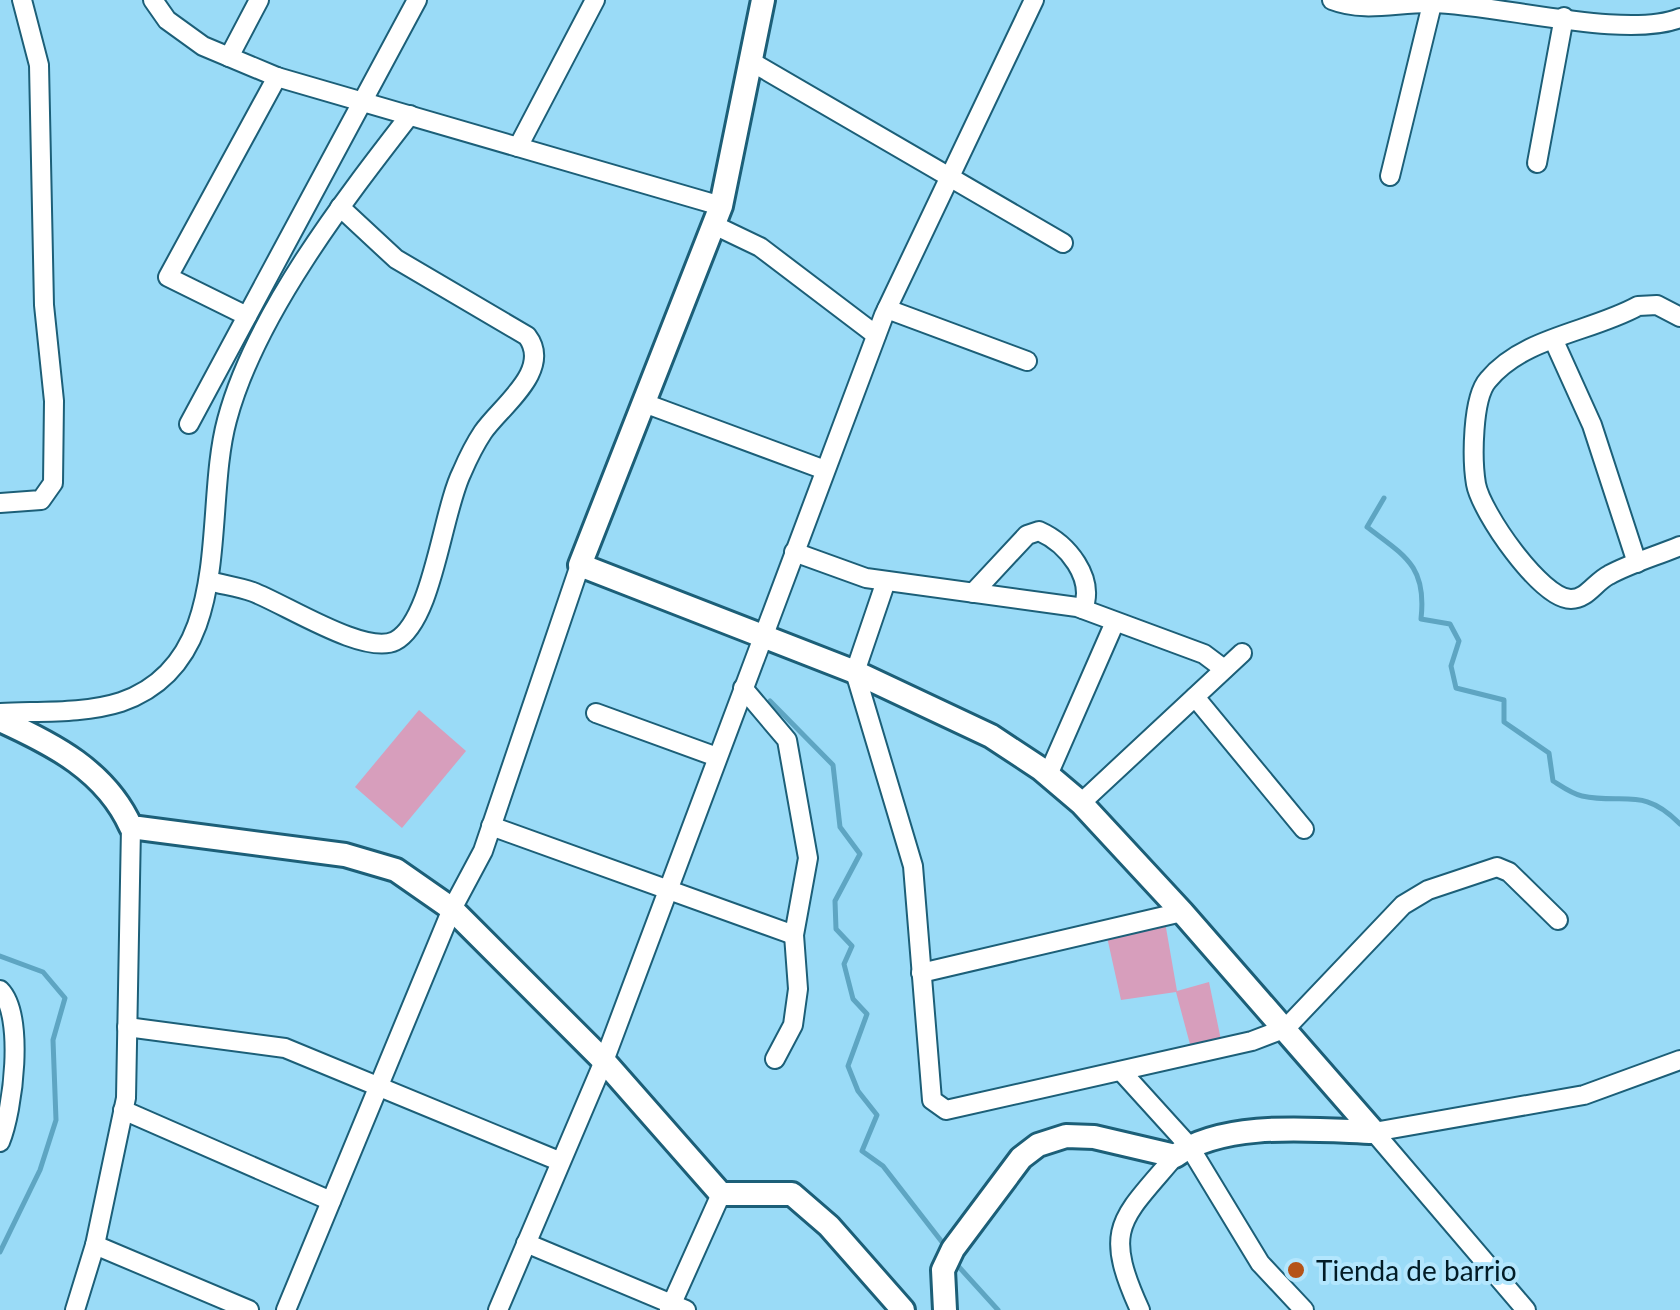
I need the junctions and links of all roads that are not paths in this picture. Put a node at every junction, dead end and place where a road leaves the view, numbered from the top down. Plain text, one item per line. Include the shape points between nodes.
1 (22, 0) edge
2 (153, 0) edge
3 (259, 0) edge
4 (417, 0) edge
5 (595, 0) edge
6 (763, 0) edge
7 (1034, 0) edge
8 (1332, 0) edge
9 (1433, 1) edge
10 (1564, 17) junction
11 (1680, 18) edge
12 (229, 57) junction
13 (750, 61) junction
14 (277, 77) junction
15 (363, 102) junction
16 (410, 115) junction
17 (518, 146) junction
18 (1537, 163) dead end
19 (951, 176) junction
20 (1390, 176) dead end
21 (340, 207) junction
22 (718, 215) junction
23 (1063, 242) dead end
24 (887, 309) junction
25 (247, 316) junction
26 (1680, 317) edge
27 (876, 335) junction
28 (1554, 341) junction
29 (1027, 360) dead end
30 (644, 403) junction
31 (190, 424) dead end
32 (825, 470) junction
33 (0, 503) edge
34 (1680, 546) edge
35 (794, 552) junction
36 (1637, 564) junction
37 (580, 565) junction
38 (209, 581) junction
39 (886, 581) junction
40 (973, 593) junction
41 (1083, 609) junction
42 (1115, 622) junction
43 (761, 639) junction
44 (1242, 652) dead end
45 (1224, 669) junction
46 (855, 672) junction
47 (743, 688) junction
48 (1194, 697) junction
49 (596, 712) dead end
50 (0, 716) edge
51 (717, 757) junction
52 (1048, 775) junction
53 (1081, 802) junction
54 (132, 826) junction
55 (491, 826) junction
56 (1304, 829) dead end
57 (669, 888) junction
58 (452, 909) junction
59 (1182, 912) junction
60 (1558, 920) dead end
61 (794, 935) junction
62 (921, 972) junction
63 (0, 990) edge
64 (127, 1028) junction
65 (1286, 1028) junction
66 (775, 1059) dead end
67 (1680, 1060) edge
68 (604, 1061) junction
69 (1121, 1071) junction
70 (380, 1083) junction
71 (123, 1110) junction
72 (1374, 1132) junction
73 (0, 1141) edge
74 (1182, 1151) junction
75 (559, 1161) junction
76 (721, 1194) junction
77 (331, 1201) junction
78 (526, 1242) junction
79 (95, 1245) junction
80 (675, 1308) edge
81 (1524, 1309) edge
82 (75, 1310) edge
83 (250, 1310) edge
84 (286, 1310) edge
85 (498, 1310) edge
86 (903, 1310) edge
87 (945, 1310) edge
88 (1140, 1310) edge
89 (1304, 1310) edge

1 - 33 street via 39,65 52,483 41,500
2 - 12 street via 168,20
3 - 12 street
4 - 15 street
5 - 17 street
6 - 13 street
7 - 19 street
8 - 9 street via 1372,8
9 - 10 street
9 - 20 street
10 - 11 street via 1644,28
10 - 18 street
12 - 14 street
13 - 19 street
13 - 22 street
14 - 15 street
14 - 25 street via 168,277
15 - 16 street
15 - 25 street
16 - 17 street
16 - 21 street
17 - 22 street
19 - 23 street
19 - 24 street
21 - 38 street via 273,314 227,419
21 - 38 street via 396,259 526,336 533,365 472,450 447,509 424,600 395,641 370,644 249,590
22 - 27 street
22 - 30 street
24 - 27 street
24 - 29 street
25 - 31 street
26 - 28 street via 1657,304 1638,306
27 - 32 street
28 - 36 street via 1592,425
28 - 36 street via 1518,354 1486,381 1474,418 1476,484 1546,590 1583,597 1605,576
30 - 32 street
30 - 37 street
32 - 35 street
34 - 36 street
35 - 39 street
35 - 43 street
37 - 43 street
37 - 55 street
38 - 50 street via 194,634 142,692 118,703
39 - 40 street
39 - 46 street
40 - 41 street
40 - 41 street via 1027,534 1039,531 1052,536 1087,578
41 - 42 street
42 - 45 street via 1204,654
42 - 52 street
43 - 46 street
43 - 47 street
44 - 45 street
45 - 48 street
46 - 52 street via 991,736
46 - 62 street via 913,866
47 - 51 street
47 - 61 street via 788,740 808,858
48 - 53 street
48 - 56 street
49 - 51 street
50 - 54 street via 64,749 122,806
51 - 57 street
52 - 53 street
53 - 59 street
54 - 58 street via 345,855 396,870
54 - 64 street
55 - 57 street
55 - 58 street
57 - 61 street
57 - 68 street
58 - 68 street
58 - 70 street
59 - 62 street
59 - 65 street
60 - 65 street via 1497,867 1428,890 1403,906
61 - 66 street via 794,1024
62 - 69 street via 932,1100 946,1110
63 - 73 street via 11,1004 13,1090
64 - 70 street via 285,1048
64 - 71 street
65 - 69 street
65 - 72 street
67 - 72 street via 1584,1095
68 - 75 street
68 - 76 street
69 - 74 street
70 - 75 street
70 - 77 street
71 - 77 street
71 - 79 street
72 - 74 street via 1233,1132
72 - 81 street
74 - 87 street via 1066,1136 1038,1146 1021,1158 953,1250 943,1270
74 - 88 street via 1119,1230 1122,1272
74 - 89 street via 1260,1263
75 - 78 street
76 - 80 street
76 - 86 street via 792,1194
77 - 84 street
78 - 80 street
78 - 85 street
79 - 82 street
79 - 83 street

